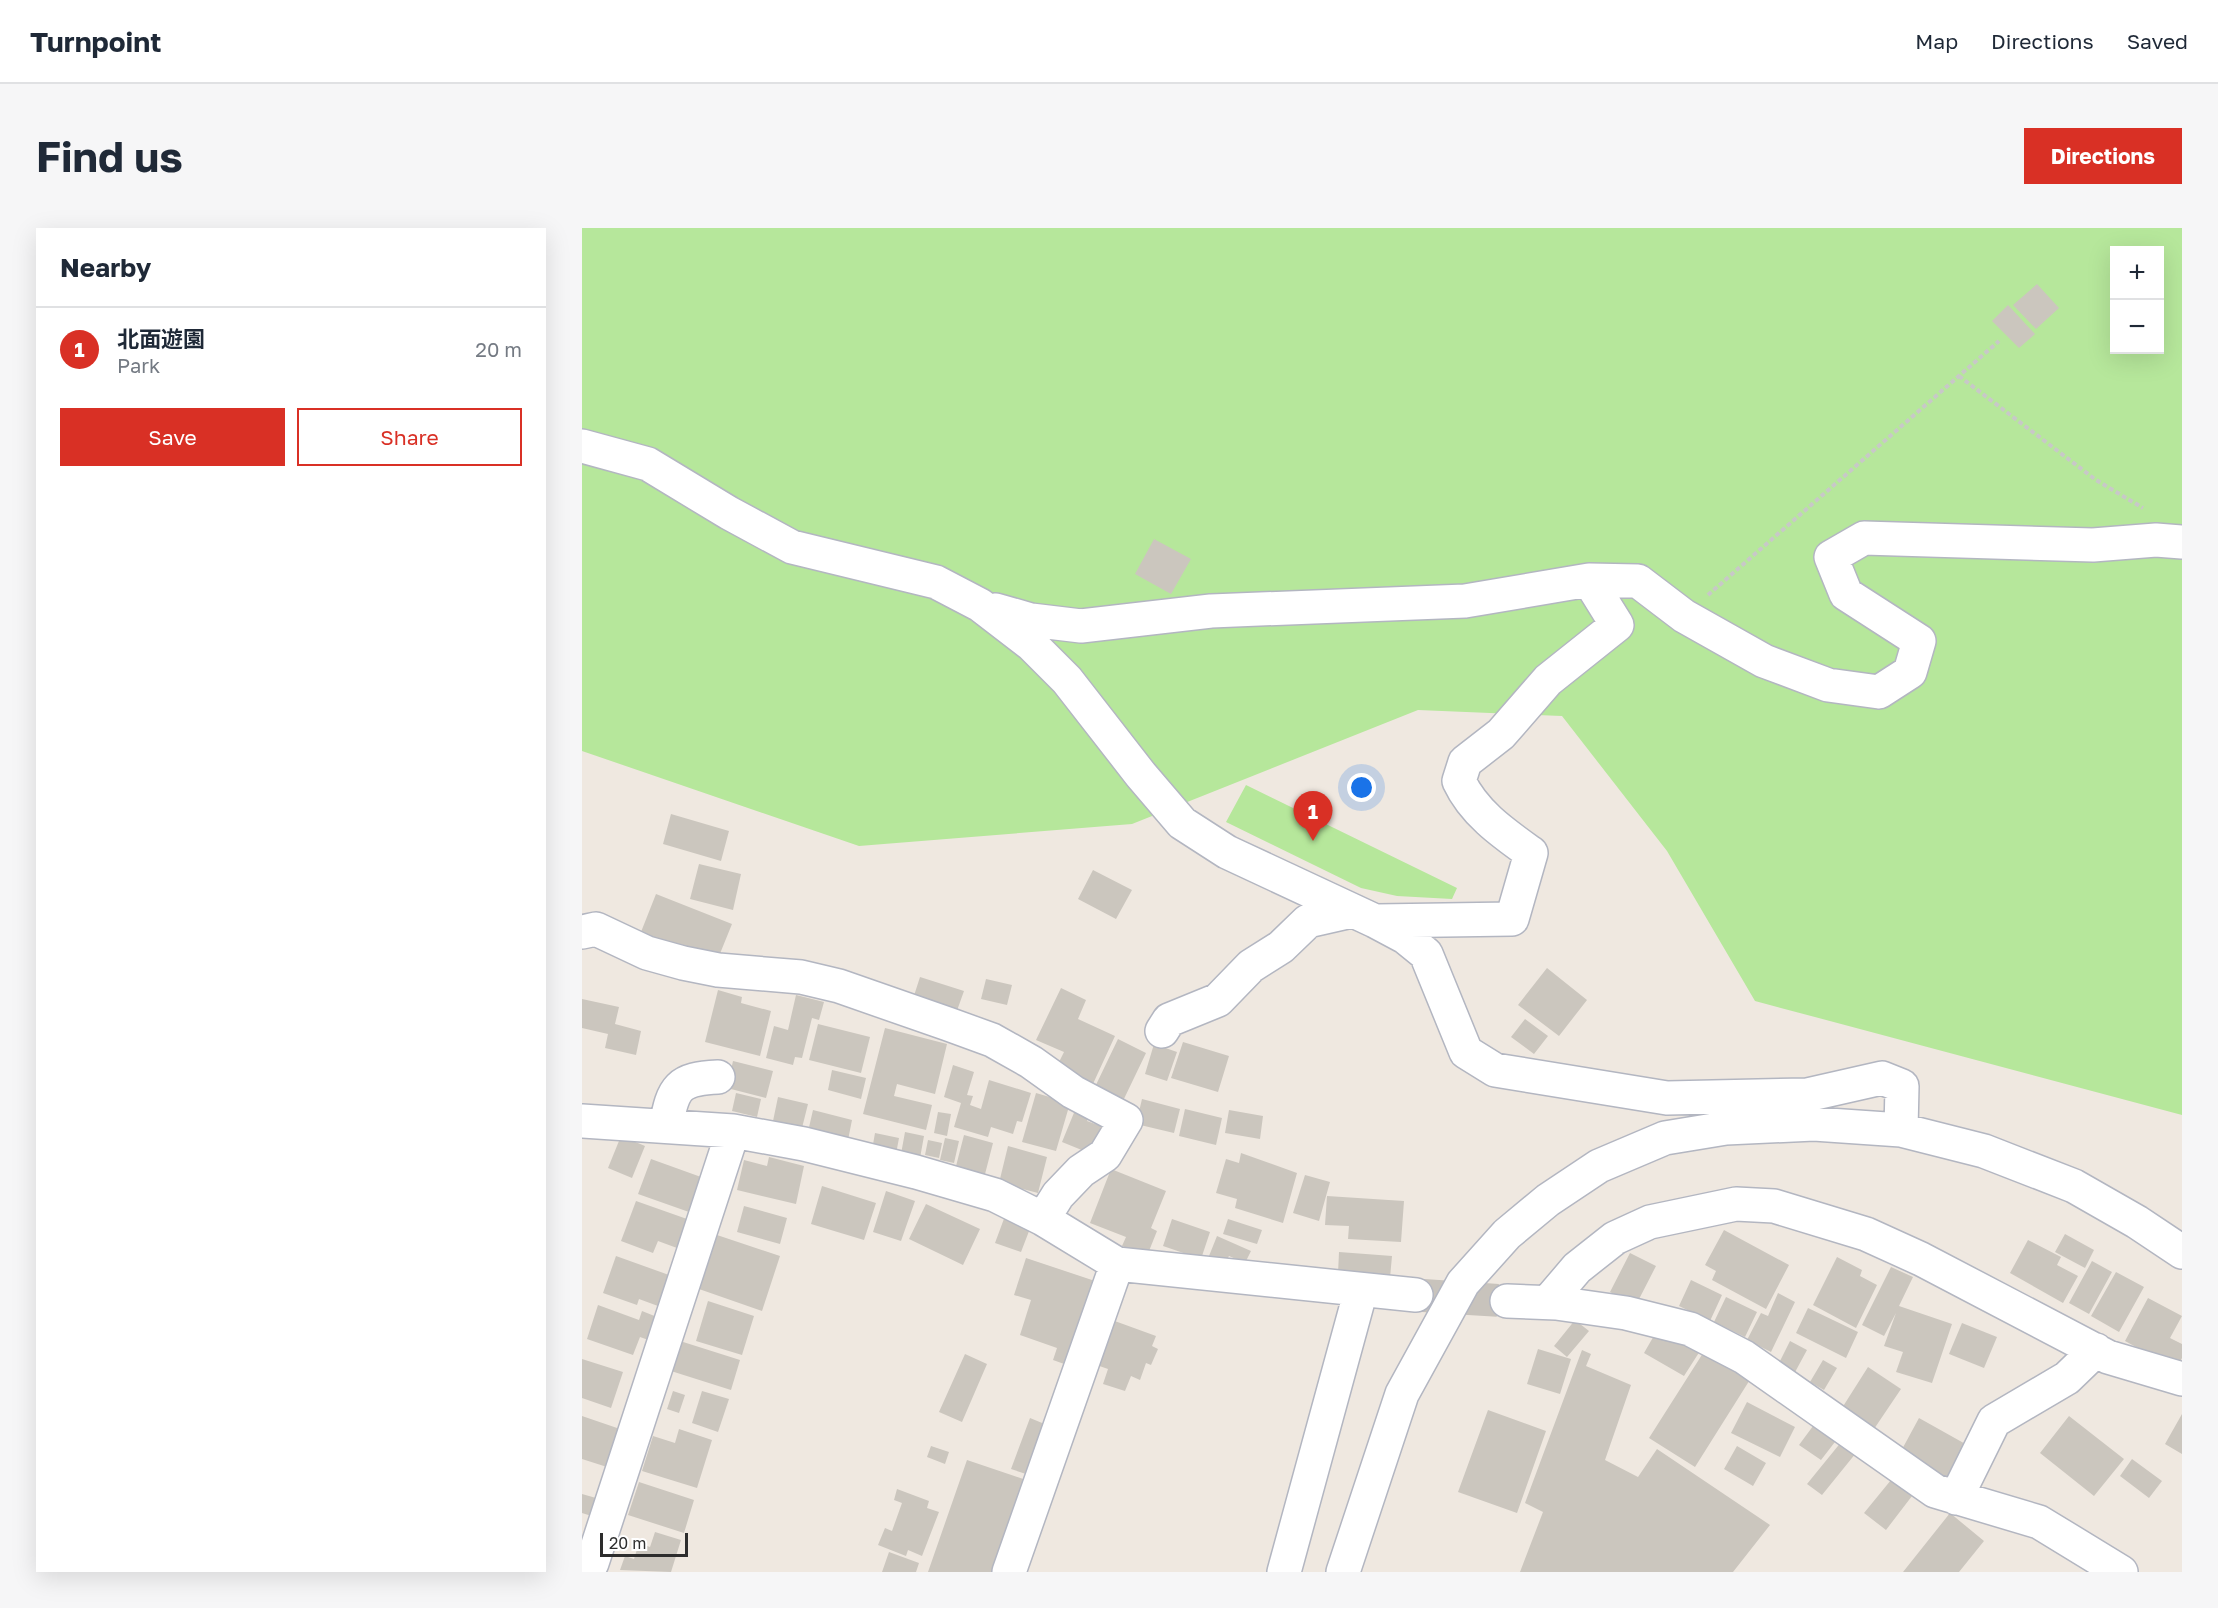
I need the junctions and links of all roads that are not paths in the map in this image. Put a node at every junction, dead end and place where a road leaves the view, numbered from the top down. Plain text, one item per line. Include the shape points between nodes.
1 (582, 446) edge
2 (2182, 542) edge
3 (1590, 580) junction
4 (980, 605) junction
5 (1363, 916) junction
6 (582, 932) edge
7 (1162, 1031) dead end
8 (718, 1077) dead end
9 (582, 1121) edge
10 (666, 1126) junction
11 (1901, 1130) junction
12 (733, 1131) junction
13 (1043, 1219) junction
14 (2182, 1252) edge
15 (1117, 1264) junction
16 (1361, 1290) junction
17 (1416, 1295) tunnel mouth
18 (1507, 1301) tunnel mouth
19 (1548, 1302) junction
20 (2096, 1350) junction
21 (2182, 1379) edge
22 (1956, 1498) junction
23 (587, 1566) edge
24 (1009, 1572) edge
25 (1284, 1572) edge
26 (1343, 1572) edge
27 (2121, 1572) edge

1 - 4 street via 648,464 792,547 936,582
2 - 3 street via 2093,545 1864,538 1832,557 1846,594 1919,641 1910,672 1879,692 1828,685 1764,661 1684,616 1638,580
3 - 4 street via 1465,601 1211,611 1081,626 1031,620
3 - 5 street via 1617,625 1548,680 1501,734 1465,762 1459,781 1466,797 1495,827 1531,853 1512,920
4 - 5 street via 1032,645 1067,680 1182,823 1227,852
5 - 7 street via 1308,921 1251,966 1218,1000 1169,1020
5 - 11 street via 1405,937 1426,954 1466,1052 1496,1070 1667,1098 1806,1095 1882,1078 1902,1086
6 - 13 street via 596,929 647,953 718,970 801,977 830,984 948,1024 992,1040 1073,1092 1126,1120 1105,1155 1081,1171 1058,1195
8 - 10 street via 692,1078 684,1084 672,1099
9 - 10 street
10 - 12 street
11 - 14 street via 1984,1151 2074,1186
11 - 26 street via 1814,1124 1726,1128 1665,1138 1599,1166 1548,1200 1507,1234 1463,1283 1429,1342 1402,1394
12 - 13 street via 804,1144 995,1194
12 - 23 street
13 - 15 street
15 - 16 street
15 - 24 street
16 - 17 street
16 - 25 street
18 - 19 street
19 - 20 street via 1577,1268 1616,1238 1650,1222 1736,1204 1774,1206 1875,1238
19 - 22 street via 1626,1313 1690,1329 1744,1357 1935,1491
20 - 21 street
20 - 22 street via 2067,1378 1994,1421
22 - 27 street via 2040,1522

